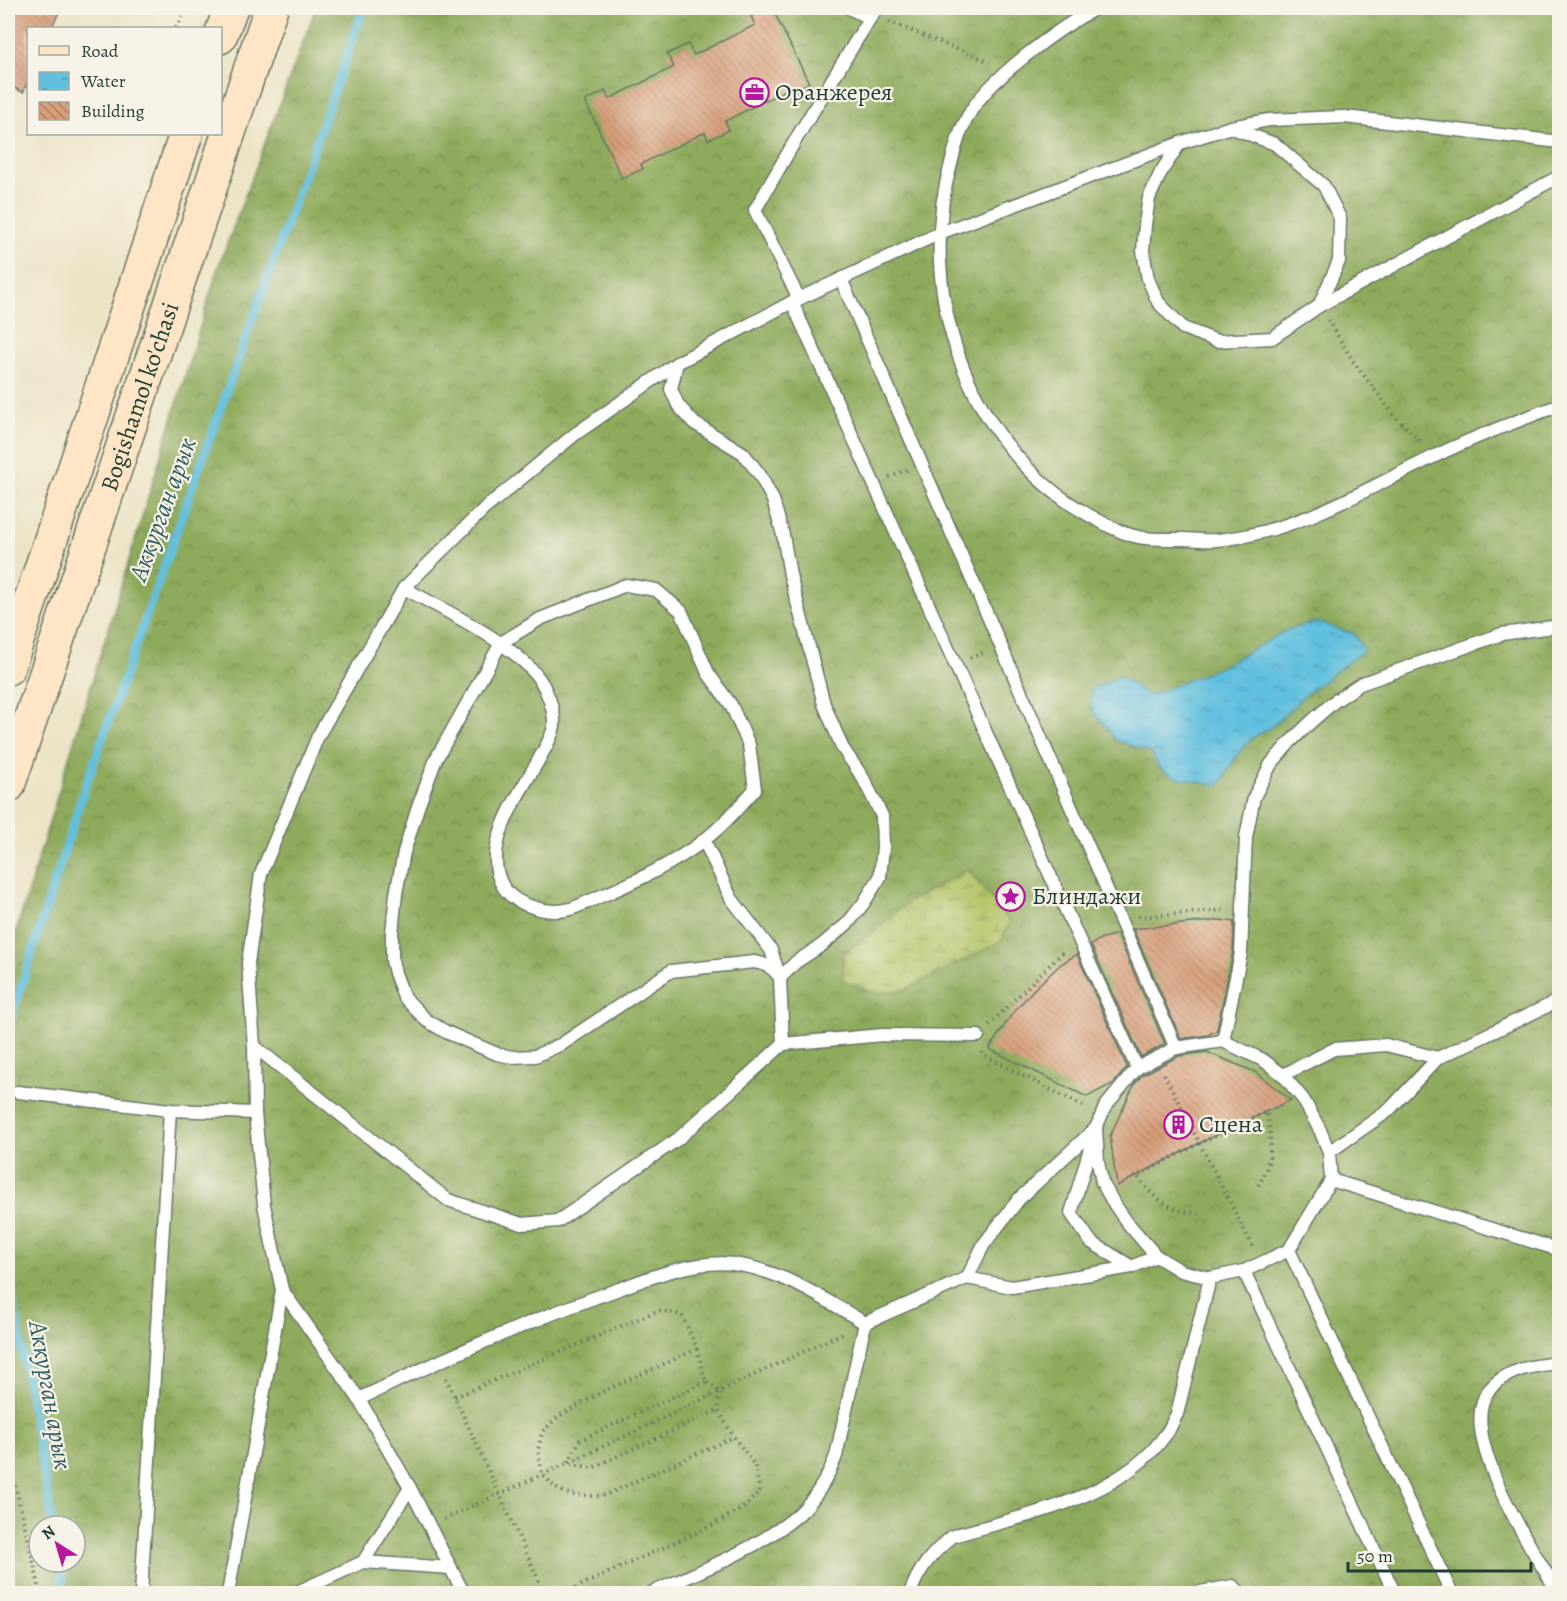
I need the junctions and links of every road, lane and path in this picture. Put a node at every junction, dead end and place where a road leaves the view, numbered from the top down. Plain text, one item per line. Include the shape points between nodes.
1 (187, 8) edge
2 (231, 8) edge
3 (271, 8) edge
4 (849, 8) edge
5 (1097, 8) edge
6 (874, 13) edge
7 (890, 22) dead end
8 (177, 27) edge
9 (222, 32) edge
10 (1010, 70) junction
11 (1231, 127) junction
12 (186, 135) edge
13 (1560, 142) edge
14 (1179, 143) junction
15 (1560, 176) edge
16 (940, 233) junction
17 (841, 279) junction
18 (796, 300) junction
19 (1319, 306) junction
20 (119, 334) junction
21 (156, 345) junction
22 (677, 363) junction
23 (1560, 405) edge
24 (1435, 456) junction
25 (921, 463) junction
26 (874, 483) junction
27 (404, 588) junction
28 (1560, 626) edge
29 (501, 643) junction
30 (1001, 645) junction
31 (956, 665) junction
32 (8, 668) edge
33 (8, 786) edge
34 (704, 840) junction
35 (780, 978) junction
36 (1560, 1000) edge
37 (978, 1036) joint
38 (1223, 1041) junction
39 (783, 1044) junction
40 (254, 1046) junction
41 (1176, 1048) junction
42 (1156, 1058) junction
43 (1438, 1058) junction
44 (1137, 1068) junction
45 (1283, 1075) junction
46 (18, 1092) dead end
47 (170, 1110) junction
48 (255, 1113) junction
49 (1102, 1115) junction
50 (1096, 1128) junction
51 (1200, 1143) junction
52 (1329, 1152) junction
53 (1331, 1180) junction
54 (1258, 1186) dead end
55 (1199, 1214) dead end
56 (1289, 1250) junction
57 (1560, 1250) edge
58 (1155, 1256) junction
59 (1261, 1263) junction
60 (1132, 1267) junction
61 (1244, 1271) junction
62 (967, 1278) junction
63 (1210, 1278) junction
64 (282, 1290) junction
65 (865, 1323) junction
66 (697, 1349) junction
67 (438, 1362) junction
68 (1560, 1363) edge
69 (706, 1382) junction
70 (720, 1391) junction
71 (455, 1397) junction
72 (359, 1399) junction
73 (717, 1410) junction
74 (734, 1437) junction
75 (8, 1456) edge
76 (568, 1463) junction
77 (542, 1473) junction
78 (410, 1488) junction
79 (500, 1493) junction
80 (430, 1526) junction
81 (363, 1562) junction
82 (451, 1568) junction
83 (41, 1593) edge
84 (141, 1593) edge
85 (228, 1593) edge
86 (293, 1593) edge
87 (464, 1593) edge
88 (545, 1593) edge
89 (562, 1593) edge
90 (649, 1593) edge
91 (910, 1593) edge
92 (1190, 1593) edge
93 (1242, 1593) edge
94 (1395, 1593) edge
95 (1452, 1593) edge
96 (1559, 1593) edge

1 - 8 path
2 - 9 main road
3 - 21 main road, Bogishamol ko'chasi
4 - 6 lane
5 - 10 lane via 1044,41
6 - 18 lane via 755,210
7 - 10 path
10 - 16 lane via 978,99 958,137 947,176
11 - 13 lane via 1269,120 1345,117
11 - 14 lane
11 - 19 lane via 1275,144 1324,186 1340,218 1340,261
12 - 20 main road, Bogishamol ko'chasi
14 - 16 lane
14 - 19 lane via 1149,198 1145,224 1143,251 1148,279 1158,302 1183,328 1217,341 1272,338
15 - 19 lane
16 - 17 lane
16 - 24 lane via 940,276 946,313 968,381 982,408 1043,484 1065,502 1112,528 1139,537 1217,540 1267,531 1342,503
17 - 18 lane
17 - 25 lane
18 - 22 lane
18 - 26 lane
19 - 24 path via 1353,361 1393,414
20 - 21 main road via 140,326
20 - 32 main road, Bogishamol ko'chasi
21 - 33 main road, Bogishamol ko'chasi
22 - 27 lane via 573,435 484,509
22 - 35 lane via 671,389 678,405 694,423 743,453 773,500 824,704 842,747 882,816 880,877 863,904 848,923
23 - 24 lane
25 - 26 path
25 - 30 lane
26 - 31 lane
27 - 29 lane
27 - 40 lane via 318,736 261,874 248,963
28 - 38 lane via 1502,634 1360,684 1335,700 1271,764 1254,797 1246,837 1241,953
29 - 34 lane via 540,619 626,585 656,590 681,611 708,673 730,705 749,745 755,789
29 - 34 lane via 534,671 545,689 554,724 550,740 498,837 495,850 499,877 512,897 532,908 568,910 661,868
29 - 35 lane via 436,759 404,852 392,947 395,973 404,997 426,1020 462,1040 497,1054 526,1058 561,1044 671,971 754,962 775,969
30 - 31 path
30 - 41 lane
31 - 44 lane
34 - 35 lane via 731,898 771,950
35 - 39 lane
36 - 43 lane
37 - 39 lane via 883,1035
37 - 49 path via 983,1055
38 - 41 lane
38 - 45 lane via 1263,1060
39 - 40 lane via 678,1139 558,1221 522,1224 448,1200
40 - 48 lane
41 - 42 lane
42 - 44 lane
42 - 51 path
43 - 45 lane via 1386,1045 1334,1049
43 - 52 lane via 1388,1111
44 - 49 lane
45 - 52 lane via 1303,1098
46 - 47 lane
47 - 48 lane
47 - 84 lane
48 - 64 lane via 264,1205
49 - 50 lane
50 - 58 lane via 1102,1182 1126,1221
50 - 60 lane via 1071,1213 1091,1242
50 - 62 lane via 1019,1199 984,1244
51 - 54 path via 1266,1112 1271,1132 1270,1157
51 - 55 path via 1137,1176 1148,1192 1168,1206
51 - 59 path
52 - 53 lane
53 - 56 lane
53 - 57 lane
56 - 59 lane
56 - 95 lane
58 - 60 lane
58 - 63 lane via 1181,1271
59 - 61 lane
60 - 62 lane via 1012,1287
61 - 63 lane
61 - 94 lane
62 - 65 lane
63 - 91 lane via 1177,1414 1167,1434 1153,1449 1124,1475 1089,1495 953,1536 925,1563
64 - 72 lane
64 - 85 lane
65 - 67 lane via 770,1273 718,1263 679,1269 633,1283
65 - 70 path
65 - 90 lane via 836,1456 811,1501 772,1533
66 - 69 path
66 - 71 path via 682,1315 659,1310
66 - 77 path via 559,1416 542,1432 538,1450
67 - 71 path
67 - 72 lane
68 - 96 lane via 1518,1370 1499,1379 1487,1391 1480,1411 1480,1430 1502,1495
69 - 70 path
69 - 76 path via 580,1440
70 - 73 path
70 - 76 path
71 - 79 path
72 - 78 lane
73 - 74 path
73 - 76 path via 592,1468
74 - 77 path via 603,1496 571,1496 555,1488
74 - 89 path via 755,1466 760,1492 742,1509
75 - 83 path
76 - 77 path
77 - 79 path
78 - 80 lane
78 - 81 lane
79 - 80 path
79 - 88 path
80 - 82 lane
81 - 82 lane
81 - 86 lane
82 - 87 lane
92 - 93 lane via 1233,1586

